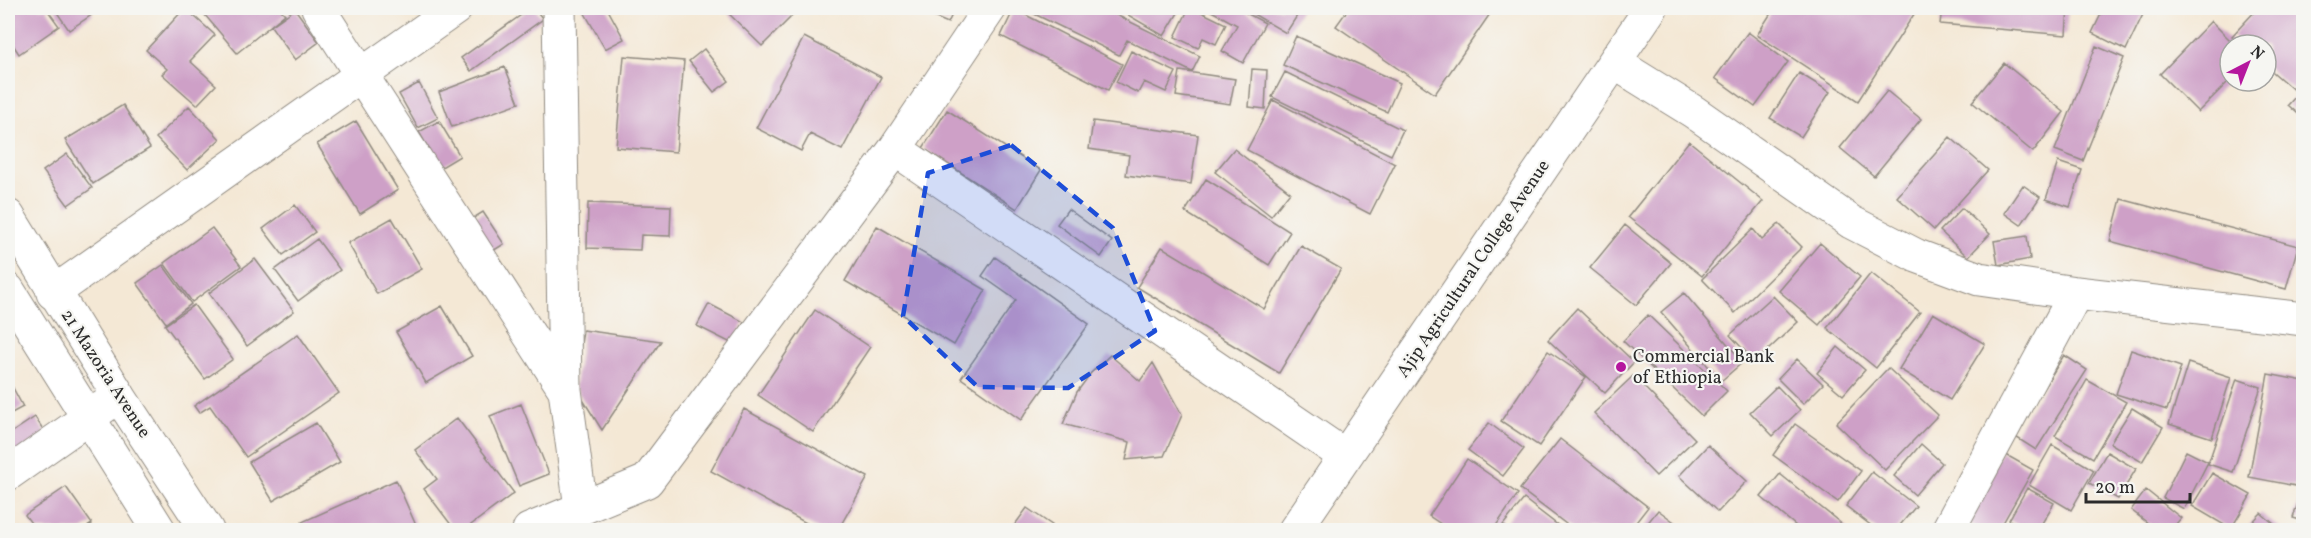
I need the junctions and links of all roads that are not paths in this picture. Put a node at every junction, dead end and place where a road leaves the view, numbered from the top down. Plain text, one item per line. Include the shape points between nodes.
1 (318, 8) edge
2 (456, 8) edge
3 (559, 8) edge
4 (990, 8) edge
5 (1652, 8) edge
6 (1615, 63) junction
7 (359, 75) junction
8 (895, 149) junction
9 (8, 216) edge
10 (8, 290) edge
11 (53, 293) junction
12 (2076, 293) junction
13 (2304, 319) edge
14 (565, 390) junction
15 (119, 396) junction
16 (88, 418) junction
17 (1345, 456) junction
18 (8, 474) edge
19 (581, 508) junction
20 (159, 531) edge
21 (207, 531) edge
22 (529, 531) edge
23 (1295, 531) edge
24 (1948, 531) edge

1 - 7 street
2 - 7 street
3 - 14 street
4 - 8 street
5 - 6 street, Ajip Agricultural College Avenue
6 - 12 street via 1694,112 1851,222 1917,256 1978,279
6 - 17 street, Ajip Agricultural College Avenue
7 - 11 street
7 - 14 street
8 - 17 street
8 - 19 street via 647,481
9 - 11 street, 21 Mazoria Avenue
10 - 16 street, 21 Mazoria Avenue
11 - 15 street, 21 Mazoria Avenue
12 - 13 street
12 - 24 street
14 - 19 street
15 - 16 street
15 - 21 street, 21 Mazoria Avenue
16 - 18 street
16 - 20 street, 21 Mazoria Avenue
17 - 23 street, Ajip Agricultural College Avenue
19 - 22 street

